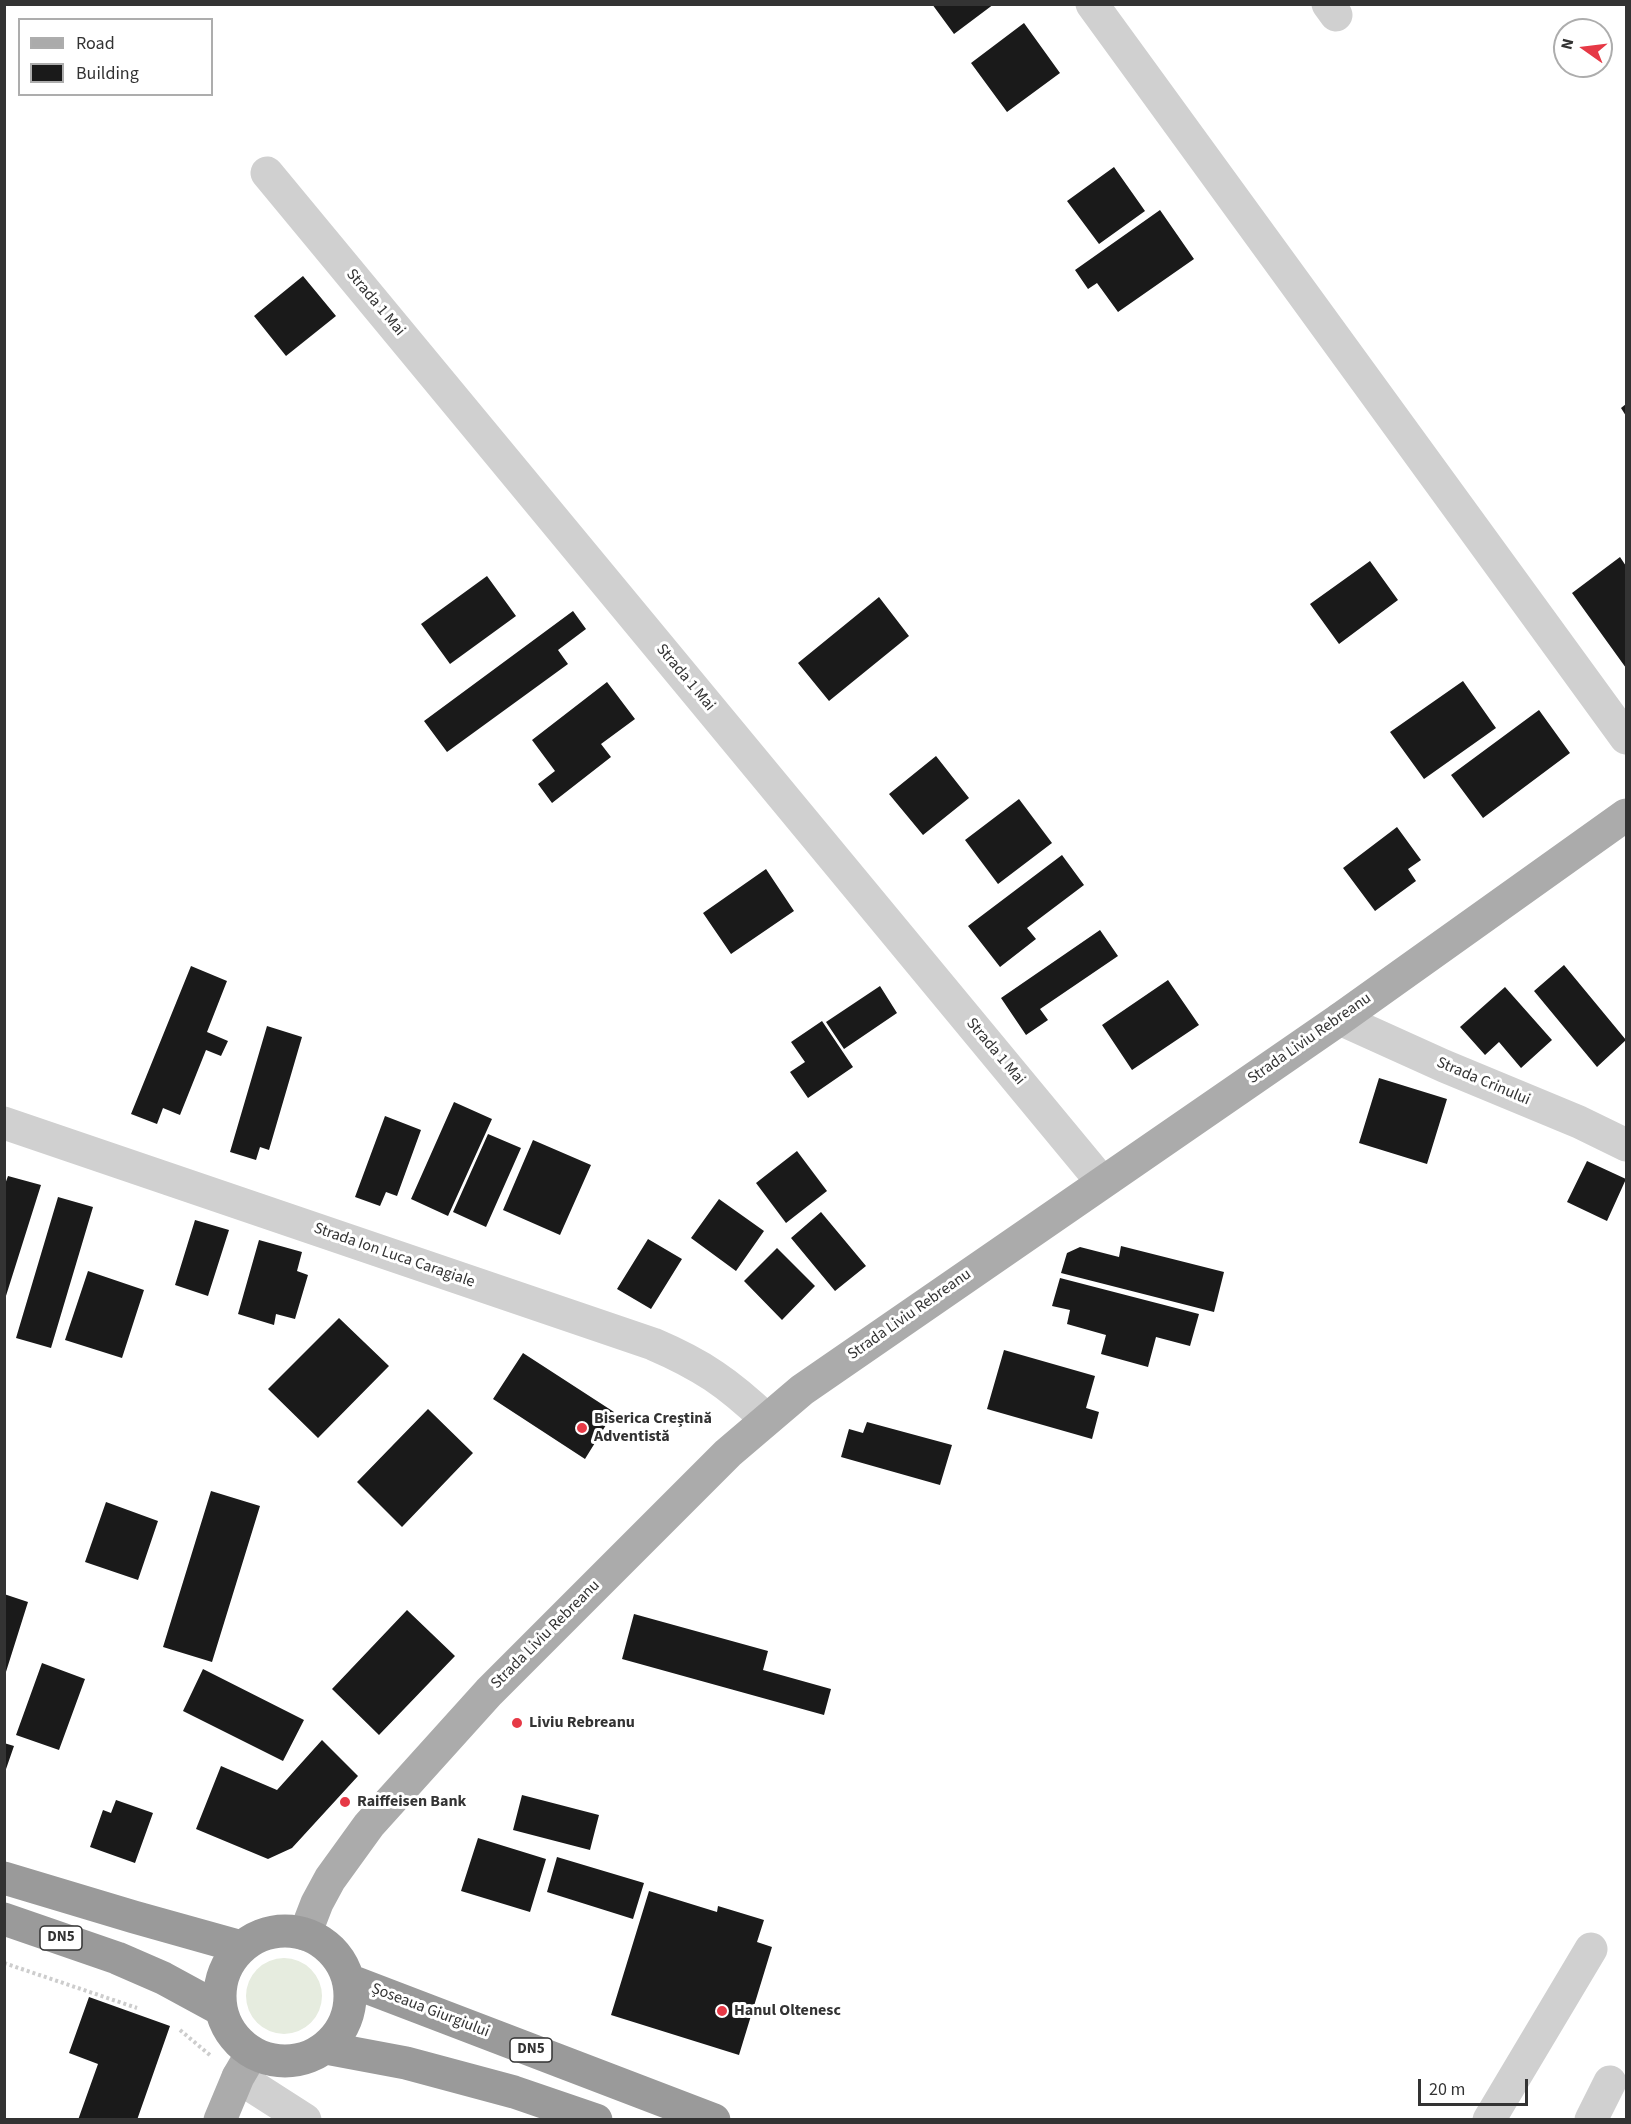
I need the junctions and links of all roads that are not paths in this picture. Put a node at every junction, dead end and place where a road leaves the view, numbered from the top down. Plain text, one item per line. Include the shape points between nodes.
1 (1092, 4) edge
2 (267, 173) dead end
3 (1626, 738) edge
4 (1626, 815) edge
5 (1340, 1019) junction
6 (4, 1123) edge
7 (1626, 1145) edge
8 (1102, 1182) junction
9 (766, 1419) junction
10 (4, 1878) edge
11 (4, 1919) edge
12 (305, 1934) junction
13 (241, 1947) junction
14 (1591, 1949) dead end
15 (348, 1980) junction
16 (220, 2009) junction
17 (326, 2048) junction
18 (245, 2065) junction
19 (1610, 2082) dead end
20 (220, 2120) edge
21 (305, 2120) edge
22 (596, 2120) edge
23 (714, 2120) edge
24 (1489, 2120) edge
25 (1591, 2120) edge

1 - 3 street
2 - 8 street, Strada 1 Mai
4 - 5 main road, Strada Liviu Rebreanu
5 - 7 street, Strada Crinului
5 - 8 main road, Strada Liviu Rebreanu
6 - 9 street, Strada Ion Luca Caragiale via 653,1344 711,1373
8 - 9 main road, Strada Liviu Rebreanu
9 - 12 main road, Strada Liviu Rebreanu via 489,1692 369,1825 330,1879
10 - 13 highway, DN5
11 - 16 highway, DN5 via 117,1958
12 - 13 highway, Șoseaua Giurgiului via 271,1932
12 - 15 highway, Șoseaua Giurgiului via 324,1944 340,1960
13 - 16 highway, Șoseaua Giurgiului via 223,1975
14 - 24 street
15 - 17 highway, Șoseaua Giurgiului via 347,2017
15 - 23 highway, Șoseaua Giurgiului / DN5
16 - 18 highway
17 - 18 highway via 290,2062
17 - 22 highway via 406,2063 493,2086
18 - 20 main road
18 - 21 street
19 - 25 street

